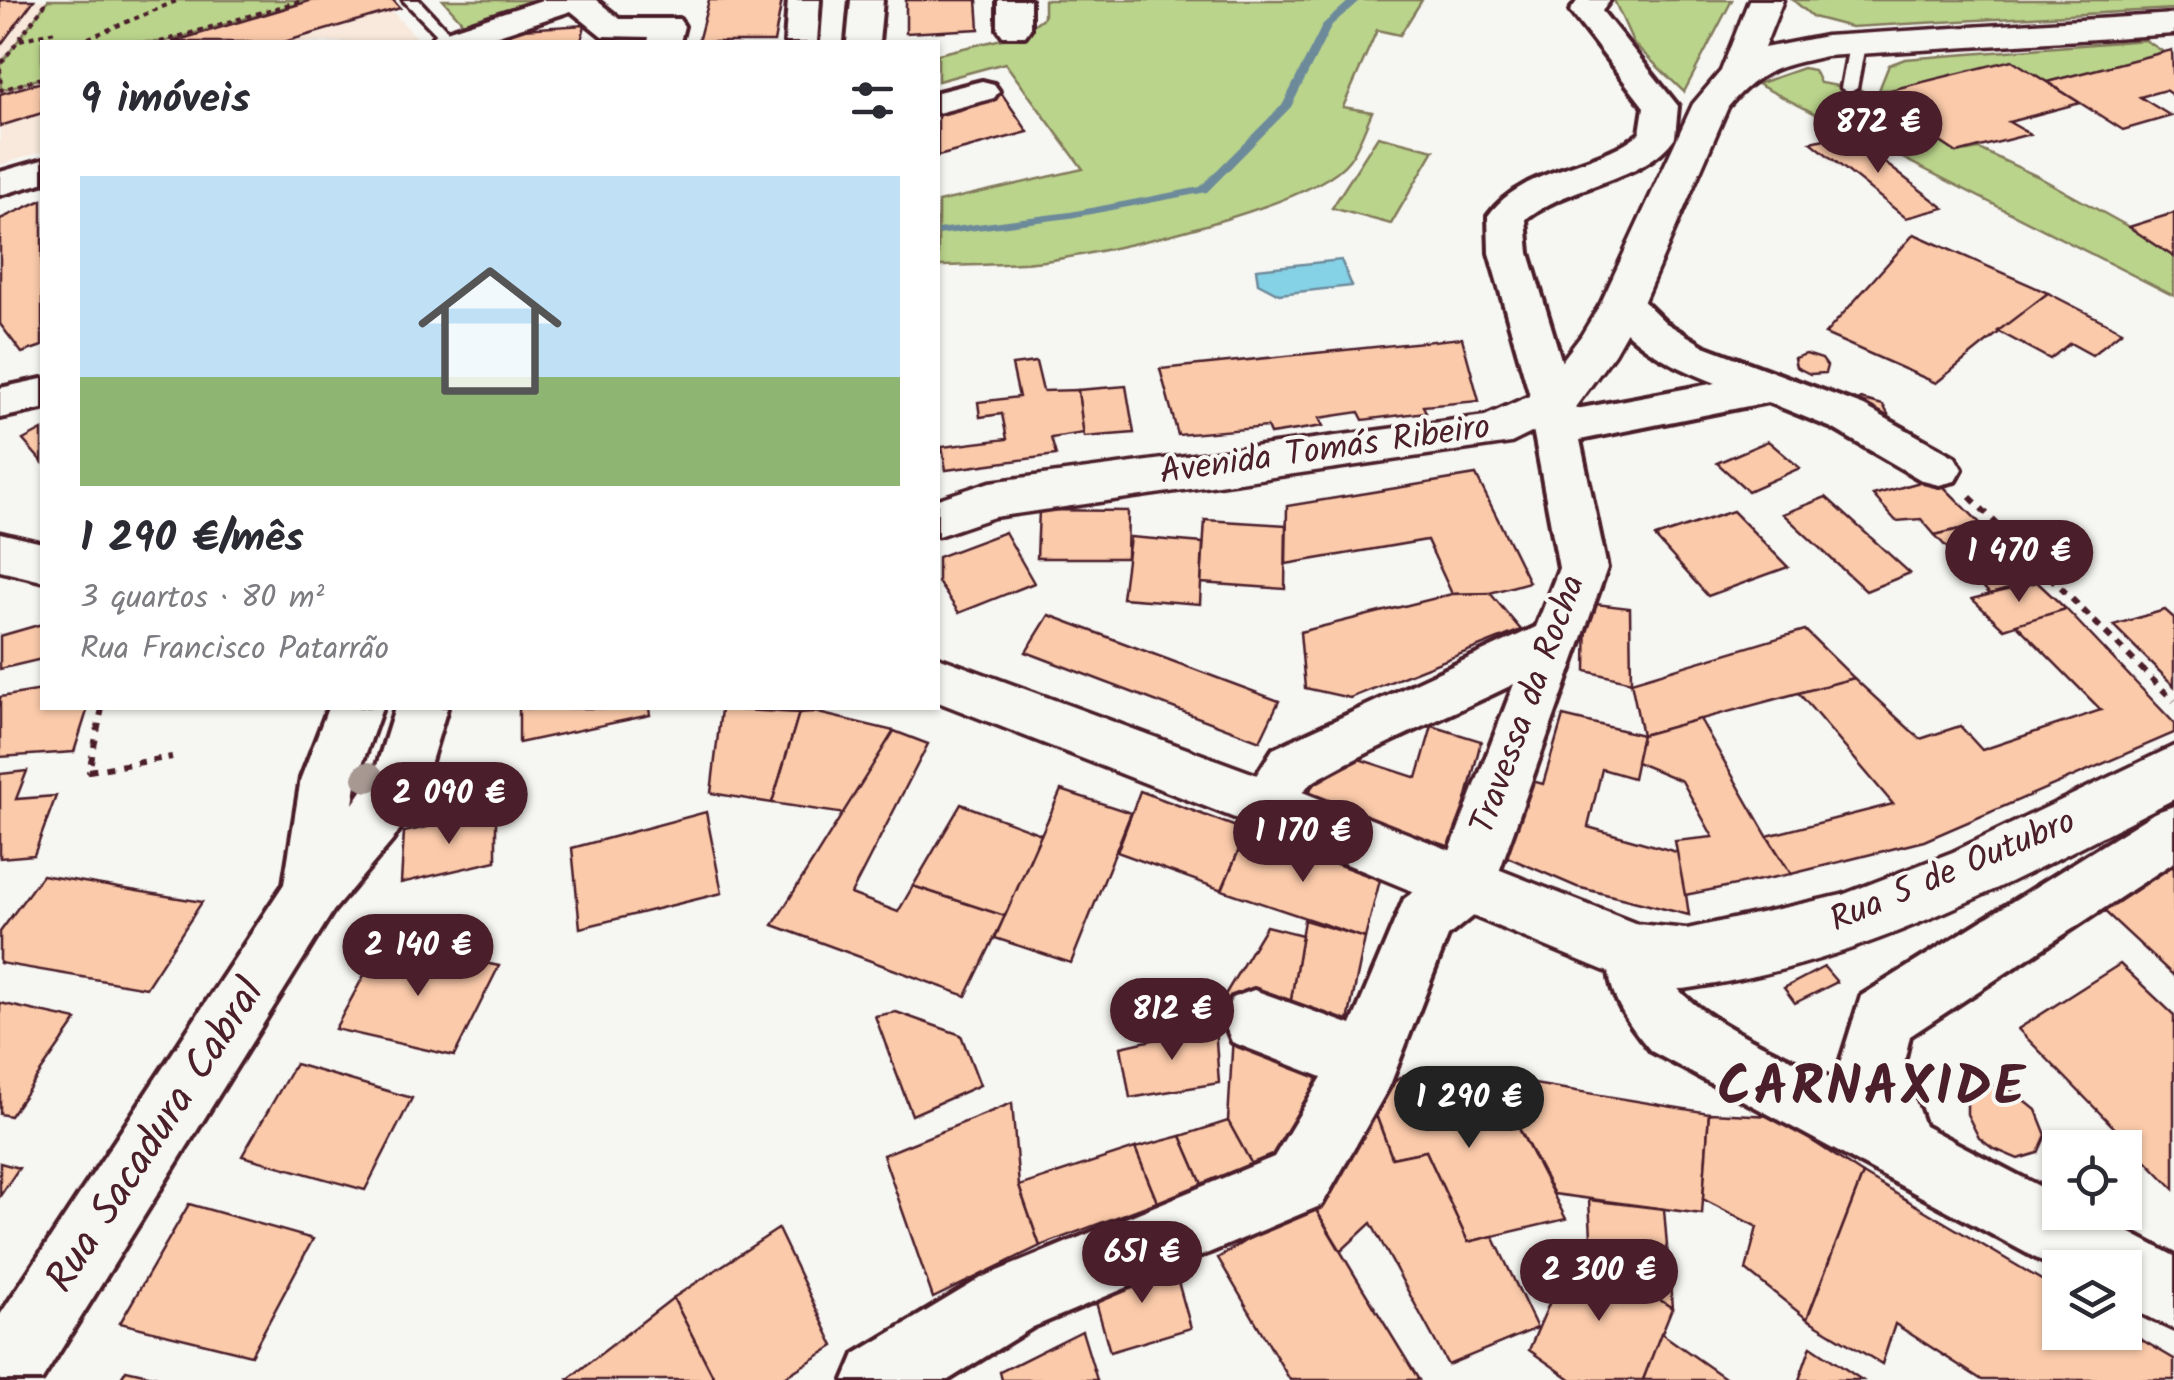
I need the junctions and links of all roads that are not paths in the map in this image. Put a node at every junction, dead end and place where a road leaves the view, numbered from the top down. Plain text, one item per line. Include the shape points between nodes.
1 (411, 0) edge
2 (575, 0) edge
3 (804, 0) edge
4 (867, 0) edge
5 (1594, 0) edge
6 (1766, 0) edge
7 (1777, 0) edge
8 (2174, 24) edge
9 (612, 36) edge
10 (446, 40) edge
11 (454, 40) edge
12 (664, 40) edge
13 (801, 40) edge
14 (863, 40) edge
15 (1871, 44) junction
16 (1737, 74) junction
17 (1849, 88) dead end
18 (982, 92) dead end
19 (940, 102) edge
20 (40, 171) edge
21 (0, 184) edge
22 (1622, 303) junction
23 (1771, 387) junction
24 (40, 394) edge
25 (0, 404) edge
26 (1554, 416) junction
27 (1940, 469) road end
28 (940, 517) edge
29 (1552, 642) junction
30 (940, 679) edge
31 (354, 710) edge
32 (420, 710) edge
33 (2174, 771) edge
34 (1266, 804) junction
35 (2174, 831) edge
36 (1465, 886) junction
37 (312, 892) junction
38 (1637, 954) junction
39 (1254, 1020) dead end
40 (1367, 1063) junction
41 (1898, 1148) junction
42 (2091, 1250) edge
43 (2142, 1277) edge
44 (2174, 1294) edge
45 (0, 1380) edge
46 (881, 1380) edge

1 - 10 lane
2 - 9 street
2 - 11 street
3 - 13 street
4 - 14 street
5 - 26 street, Travessa da Rocha via 1586,11 1661,106 1657,137 1632,158 1535,192 1507,216 1510,253
6 - 16 street, Avenida Tomás Ribeiro
7 - 15 street via 1785,14
8 - 15 street
9 - 12 street via 668,26
15 - 16 street via 1776,56
15 - 17 lane
16 - 22 street, Avenida Tomás Ribeiro via 1712,104
18 - 19 street
20 - 21 street
22 - 23 street via 1635,323 1710,365
22 - 26 street, Avenida Tomás Ribeiro
23 - 26 street
23 - 27 street via 1848,417
24 - 25 street
26 - 28 street, Avenida Tomás Ribeiro via 1494,431 990,500
26 - 29 street, Travessa da Rocha via 1582,568
29 - 34 street via 1292,766
29 - 36 street, Travessa da Rocha
30 - 34 street, Rua 5 de Outubro
31 - 37 street, Rua Sacadura Cabral via 329,778
32 - 37 street, Rua Sacadura Cabral via 400,781
33 - 38 street, Rua 5 de Outubro via 1974,871 1843,924 1688,959
34 - 36 street, Rua 5 de Outubro
35 - 41 street via 1883,1018 1870,1066
36 - 38 street, Rua 5 de Outubro
36 - 40 street via 1425,918
37 - 45 street, Rua Sacadura Cabral
38 - 41 street via 1635,973 1648,1001 1674,1029
39 - 40 street
40 - 46 street via 1298,1181 1008,1302
41 - 42 street
43 - 44 street

